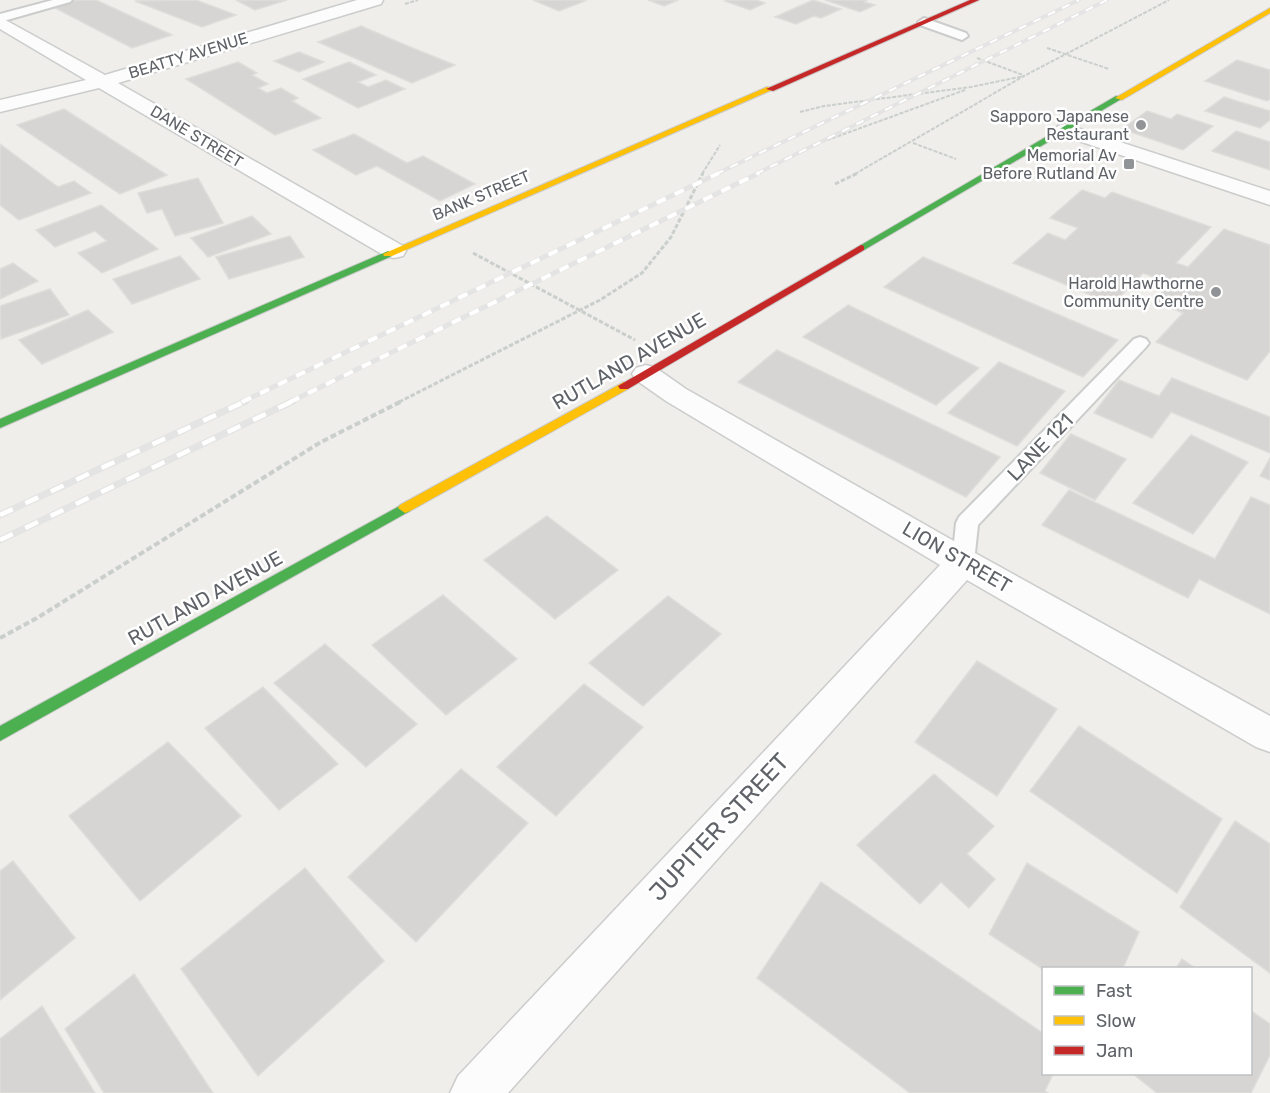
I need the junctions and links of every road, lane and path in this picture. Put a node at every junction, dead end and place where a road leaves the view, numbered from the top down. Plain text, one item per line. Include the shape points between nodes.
1 (66, 0) edge
2 (375, 0) edge
3 (976, 0) edge
4 (1169, 0) edge
5 (1270, 10) edge
6 (0, 20) edge
7 (924, 22) junction
8 (962, 36) dead end
9 (1047, 48) dead end
10 (1065, 54) junction
11 (1114, 70) dead end
12 (1024, 76) junction
13 (104, 81) junction
14 (971, 87) junction
15 (0, 106) edge
16 (790, 114) dead end
17 (1065, 130) junction
18 (725, 138) dead end
19 (822, 142) dead end
20 (835, 184) dead end
21 (1270, 198) edge
22 (394, 251) junction
23 (470, 251) dead end
24 (582, 310) junction
25 (1140, 343) dead end
26 (645, 360) junction
27 (0, 424) edge
28 (963, 562) junction
29 (0, 638) edge
30 (0, 734) edge
31 (1270, 735) edge
32 (475, 1093) edge

1 - 6 lane
2 - 13 street, BEATTY AVENUE
3 - 7 street, BANK STREET
4 - 10 path
5 - 17 street, RUTLAND AVENUE
6 - 13 street, DANE STREET
7 - 8 lane
7 - 22 street, BANK STREET
9 - 10 path
10 - 11 path
10 - 12 path
12 - 14 path
12 - 20 path
13 - 15 street, BEATTY AVENUE
13 - 22 street, DANE STREET
14 - 16 path
14 - 19 path
17 - 21 street
17 - 26 street, RUTLAND AVENUE
18 - 24 path via 700,177 671,237 642,273
22 - 27 street, BANK STREET
23 - 24 path
24 - 26 path
24 - 29 path via 321,442
25 - 28 lane, LANE 121 via 967,523
26 - 28 street, LION STREET via 676,395
26 - 30 street, RUTLAND AVENUE
28 - 31 street, LION STREET
28 - 32 street, JUPITER STREET

